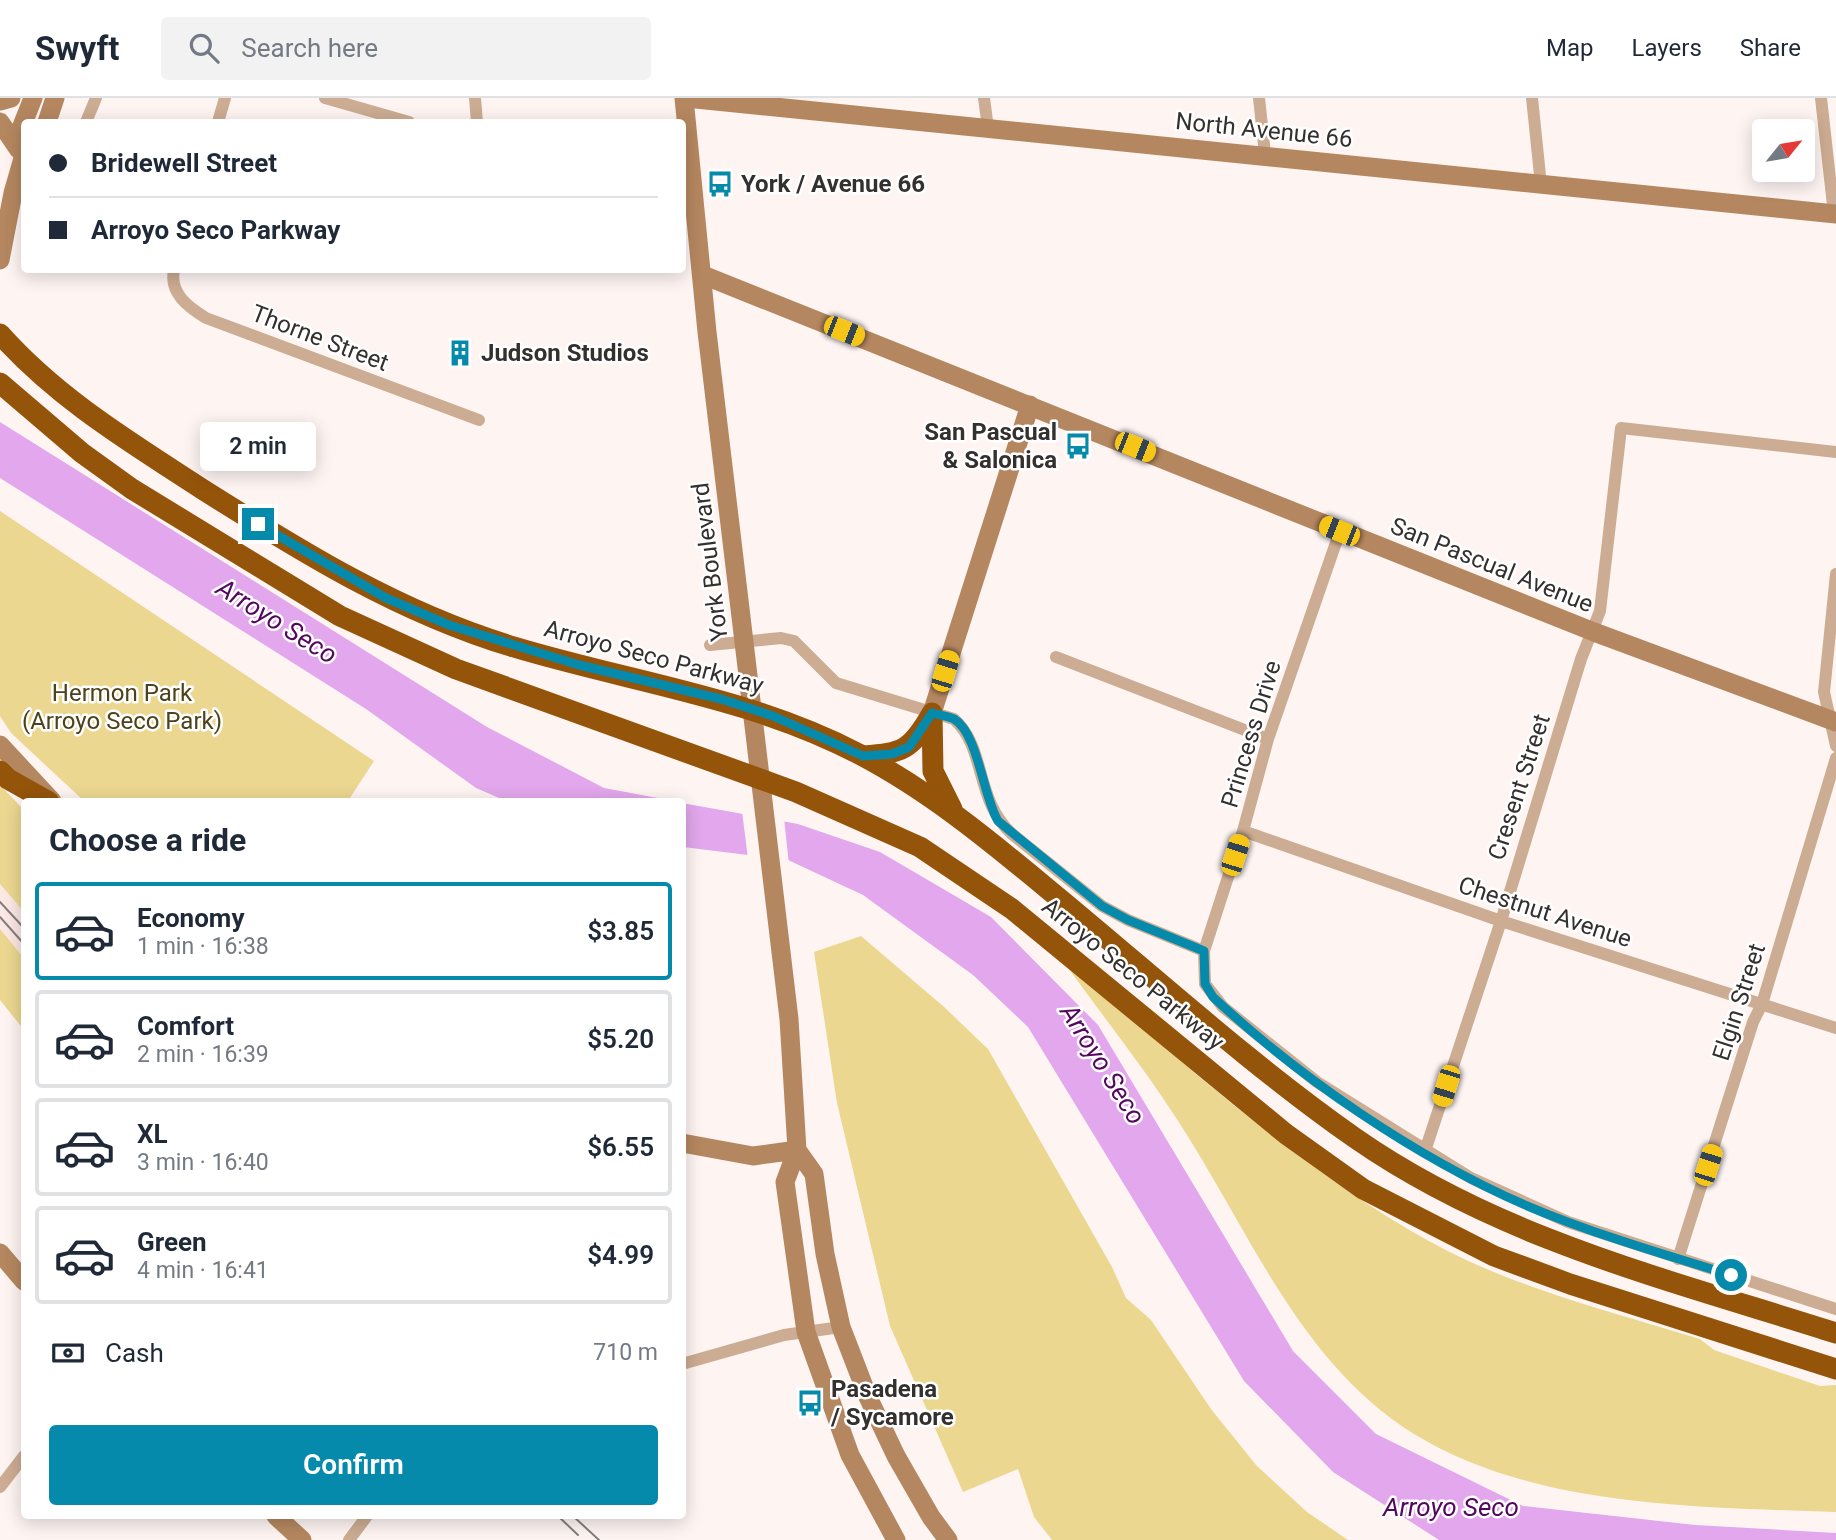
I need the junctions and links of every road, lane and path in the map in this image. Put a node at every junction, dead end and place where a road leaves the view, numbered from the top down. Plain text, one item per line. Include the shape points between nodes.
1 (11, 98) edge
2 (33, 98) edge
3 (55, 98) edge
4 (96, 98) edge
5 (225, 98) edge
6 (326, 98) edge
7 (475, 98) edge
8 (685, 98) edge
9 (984, 98) edge
10 (1259, 98) edge
11 (1532, 98) edge
12 (1821, 98) edge
13 (0, 101) edge
14 (25, 119) edge
15 (48, 119) edge
16 (87, 119) edge
17 (219, 119) edge
18 (399, 119) edge
19 (477, 119) edge
20 (686, 119) edge
21 (686, 119) edge
22 (0, 122) edge
23 (988, 128) junction
24 (21, 152) edge
25 (1265, 154) junction
26 (21, 169) edge
27 (1541, 186) junction
28 (690, 205) edge
29 (1835, 214) edge
30 (0, 260) edge
31 (173, 273) edge
32 (703, 275) junction
33 (0, 334) edge
34 (0, 383) edge
35 (1030, 405) junction
36 (479, 420) dead end
37 (1836, 452) edge
38 (1339, 531) junction
39 (1836, 573) edge
40 (1594, 632) junction
41 (710, 645) dead end
42 (1056, 657) dead end
43 (932, 713) junction
44 (1834, 722) edge
45 (1268, 739) junction
46 (0, 745) edge
47 (1836, 746) edge
48 (863, 756) junction
49 (1836, 758) edge
50 (0, 771) edge
51 (44, 798) edge
52 (47, 798) edge
53 (957, 816) junction
54 (1243, 831) junction
55 (1501, 921) junction
56 (1204, 951) junction
57 (1762, 1004) junction
58 (1836, 1028) edge
59 (686, 1144) edge
60 (797, 1150) junction
61 (1425, 1151) junction
62 (0, 1253) edge
63 (1678, 1259) junction
64 (21, 1278) edge
65 (1836, 1309) edge
66 (841, 1326) junction
67 (806, 1332) junction
68 (1836, 1333) edge
69 (686, 1363) edge
70 (1836, 1369) edge
71 (21, 1460) edge
72 (0, 1487) edge
73 (279, 1519) edge
74 (365, 1519) edge
75 (297, 1538) edge
76 (349, 1540) edge
77 (897, 1540) edge
78 (948, 1540) edge

1 - 13 main road
2 - 14 main road
3 - 15 main road
4 - 16 street
5 - 17 street
6 - 18 street
7 - 19 street
8 - 20 main road, York Boulevard
8 - 23 main road, North Avenue 66
9 - 23 street
10 - 25 street
11 - 27 street
12 - 29 street
21 - 28 main road, York Boulevard
22 - 24 main road
23 - 25 main road, North Avenue 66
25 - 27 main road, North Avenue 66
26 - 30 main road
27 - 29 main road, North Avenue 66
28 - 32 main road, York Boulevard
31 - 36 street, Thorne Street via 180,297 206,318
32 - 35 main road, San Pascual Avenue
32 - 60 main road, York Boulevard via 789,1019
33 - 48 highway, Arroyo Seco Parkway via 98,423 303,553 386,598 512,646 773,716
34 - 70 highway, Arroyo Seco Parkway via 132,489 340,616 456,669 796,792 920,847 1012,909 1286,1134 1363,1189 1494,1256
35 - 38 main road, San Pascual Avenue
35 - 43 main road
37 - 40 street, Cresent Street via 1621,428
38 - 40 main road, San Pascual Avenue
38 - 45 street, Princess Drive
39 - 44 street via 1824,692
40 - 44 main road, San Pascual Avenue
40 - 55 street, Cresent Street via 1581,659
41 - 43 street via 794,640 836,683
42 - 45 street
43 - 48 highway via 909,747 892,754
43 - 53 highway via 933,771
43 - 56 street via 954,719 968,731 989,806 1012,834 1102,906
44 - 47 street
45 - 54 street, Princess Drive
46 - 52 main road
48 - 53 highway, Arroyo Seco Parkway
49 - 57 street, Elgin Street
50 - 51 highway
53 - 68 highway, Arroyo Seco Parkway via 1285,1084 1426,1184 1548,1241
54 - 55 street, Chestnut Avenue
54 - 56 street, Princess Drive
55 - 57 street, Chestnut Avenue
55 - 61 street, Cresent Street
56 - 61 street via 1205,984 1223,1007 1317,1082
57 - 58 street, Chestnut Avenue
57 - 63 street, Elgin Street
59 - 60 main road via 754,1156
60 - 66 main road via 814,1174
60 - 67 main road via 785,1182
61 - 63 street via 1524,1204
62 - 64 main road
63 - 65 street
66 - 67 street
66 - 78 main road via 896,1456
67 - 69 street
67 - 77 main road via 850,1455
71 - 72 street
73 - 75 main road
74 - 76 street

